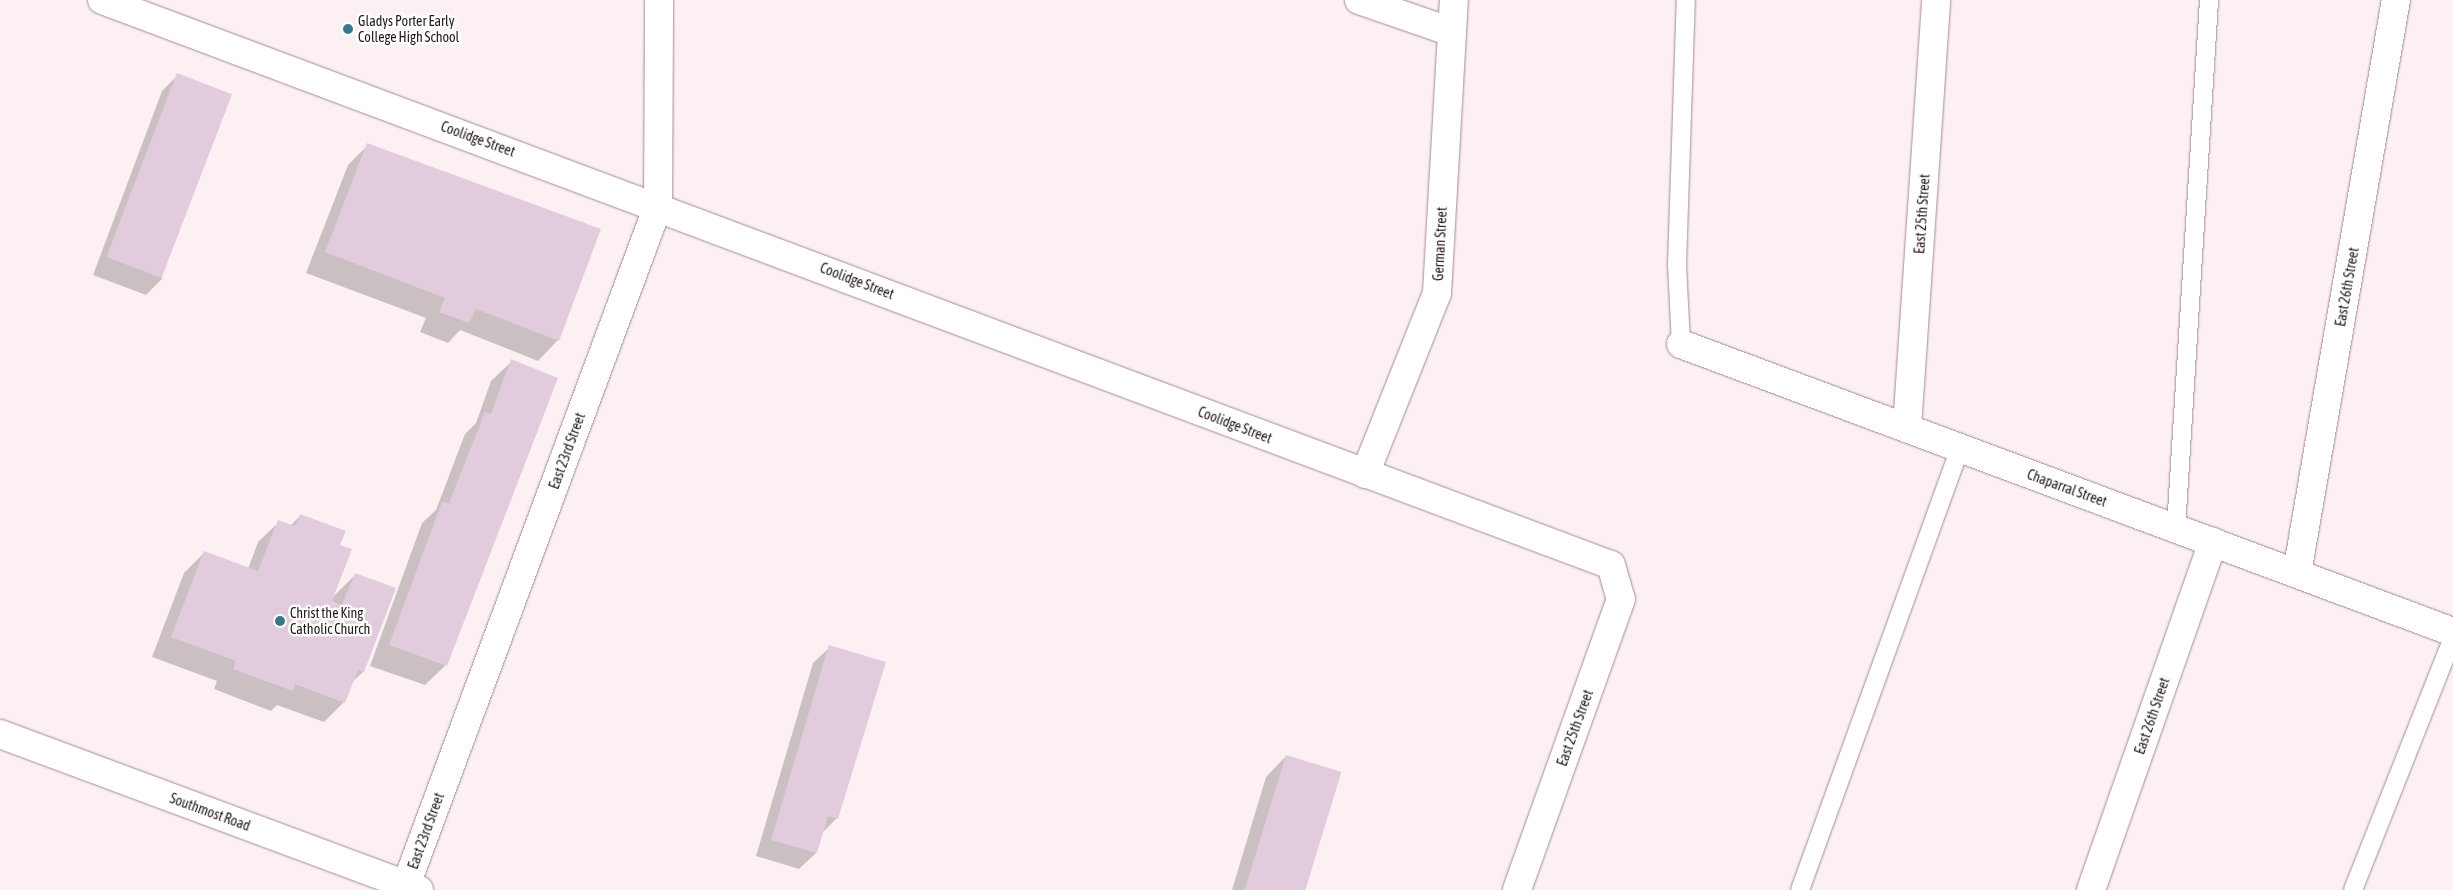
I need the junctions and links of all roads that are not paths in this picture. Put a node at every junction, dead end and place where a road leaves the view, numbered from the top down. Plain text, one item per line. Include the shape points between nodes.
1 (102, 0) edge
2 (659, 0) edge
3 (1359, 0) edge
4 (1454, 0) edge
5 (1686, 0) edge
6 (1936, 0) edge
7 (2209, 0) edge
8 (2396, 0) edge
9 (1452, 32) junction
10 (658, 206) junction
11 (1681, 344) joint
12 (1907, 428) junction
13 (1960, 448) junction
14 (1365, 474) junction
15 (2176, 528) junction
16 (2213, 542) junction
17 (1611, 566) joint
18 (2298, 573) junction
19 (2453, 632) edge
20 (2453, 637) edge
21 (0, 734) edge
22 (410, 888) edge
23 (1517, 890) edge
24 (1800, 890) edge
25 (2091, 890) edge
26 (2353, 890) edge

1 - 10 street, Coolidge Street
2 - 10 street, East 23rd Street
3 - 9 street
4 - 9 street, German Street
5 - 11 lane via 1677,266
6 - 12 street, East 25th Street
7 - 15 lane
8 - 18 street, East 26th Street
9 - 14 street, German Street via 1438,293
10 - 14 street, Coolidge Street
10 - 22 street, East 23rd Street
11 - 12 street, Chaparral Street
12 - 13 street, Chaparral Street
13 - 15 street, Chaparral Street
13 - 24 lane
14 - 17 street, Coolidge Street
15 - 16 street, Chaparral Street
16 - 18 street, Chaparral Street
16 - 25 street, East 26th Street
17 - 23 street, East 25th Street via 1621,599
18 - 19 street, Chaparral Street
20 - 26 lane
21 - 22 street, Southmost Road

